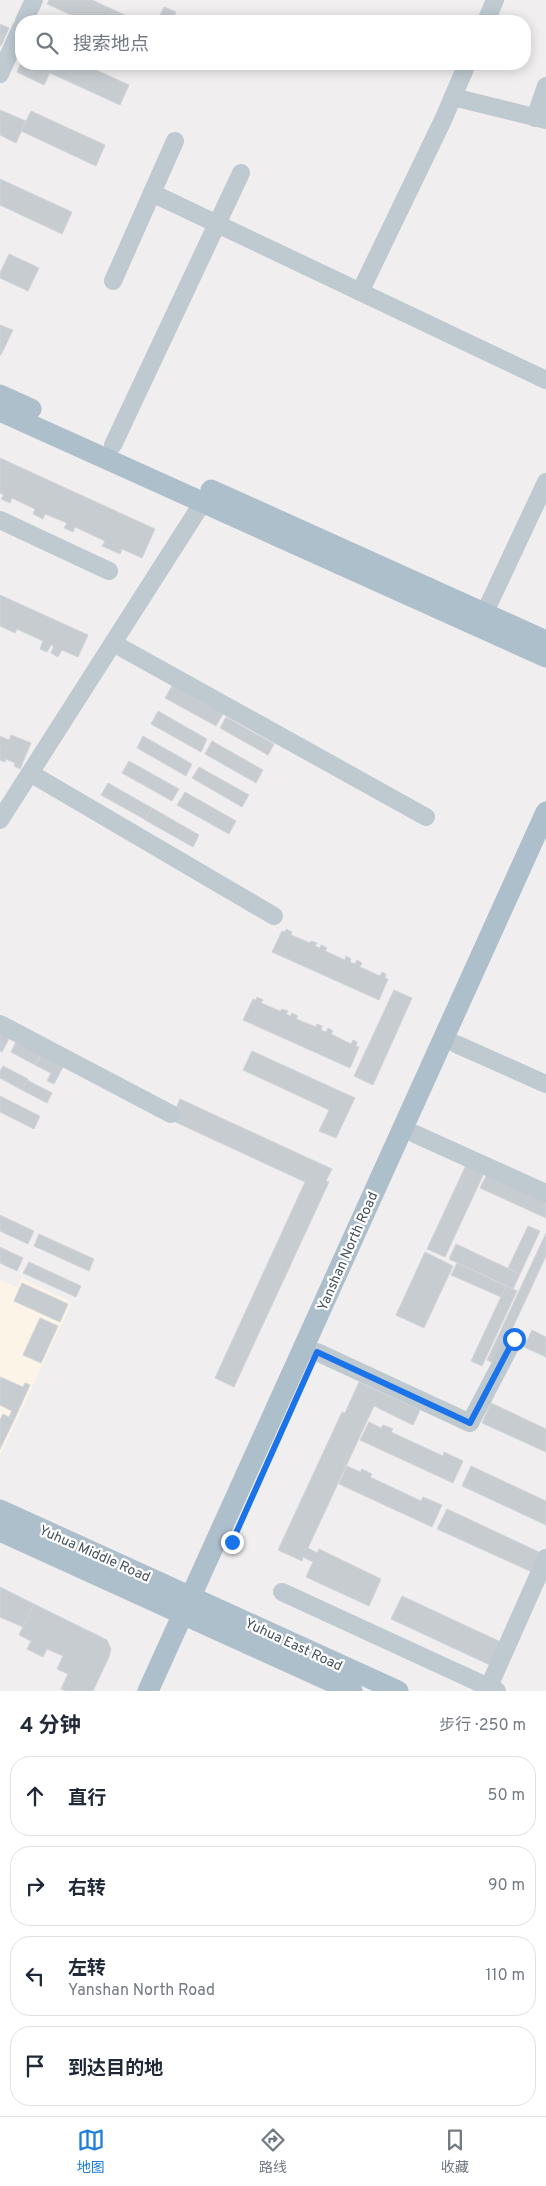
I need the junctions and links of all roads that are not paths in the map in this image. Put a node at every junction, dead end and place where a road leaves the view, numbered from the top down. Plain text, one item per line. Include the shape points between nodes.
1 (34, 0) edge
2 (495, 0) edge
3 (27, 15) edge
4 (489, 15) edge
5 (15, 41) edge
6 (464, 70) edge
7 (0, 74) edge
8 (546, 86) edge
9 (452, 97) junction
10 (541, 119) edge
11 (174, 140) dead end
12 (241, 173) dead end
13 (152, 193) junction
14 (217, 224) junction
15 (113, 281) dead end
16 (360, 292) junction
17 (546, 380) edge
18 (0, 395) edge
19 (0, 411) edge
20 (113, 446) junction
21 (546, 482) edge
22 (203, 502) junction
23 (0, 520) edge
24 (109, 571) dead end
25 (485, 612) junction
26 (546, 641) edge
27 (113, 643) junction
28 (546, 657) edge
29 (30, 773) junction
30 (546, 812) edge
31 (426, 817) dead end
32 (0, 820) edge
33 (546, 846) edge
34 (274, 916) dead end
35 (0, 1024) edge
36 (456, 1044) junction
37 (546, 1084) edge
38 (171, 1114) dead end
39 (415, 1134) junction
40 (546, 1193) edge
41 (514, 1339) dead end
42 (317, 1352) junction
43 (0, 1510) edge
44 (0, 1531) edge
45 (546, 1558) edge
46 (282, 1592) dead end
47 (194, 1608) junction
48 (491, 1690) edge
49 (148, 1691) edge
50 (164, 1691) edge
51 (352, 1691) edge
52 (398, 1691) edge

1 - 3 street
2 - 4 street
5 - 7 street
6 - 9 street
8 - 10 street
9 - 10 street
9 - 16 street
11 - 13 street
12 - 14 street
13 - 14 street
13 - 15 street
14 - 16 street
14 - 20 street
16 - 17 street
18 - 20 main road
19 - 22 main road
20 - 25 main road
21 - 25 street
22 - 27 street
22 - 28 main road
23 - 24 street
25 - 26 main road
27 - 29 street
27 - 31 street
29 - 32 street
29 - 34 street
30 - 47 main road, Yanshan North Road
33 - 36 main road, Yanshan North Road
35 - 38 street
36 - 37 street
36 - 39 main road, Yanshan North Road
39 - 40 street
39 - 42 main road, Yanshan North Road
41 - 42 street via 470,1423
42 - 47 main road, Yanshan North Road
43 - 47 main road, Yuhua Middle Road
44 - 47 main road, Yuhua Middle Road
45 - 48 street
46 - 48 street
47 - 49 main road, Yanshan North Road
47 - 50 main road, Yanshan North Road
47 - 51 main road, Yuhua East Road
47 - 52 main road, Yuhua East Road

